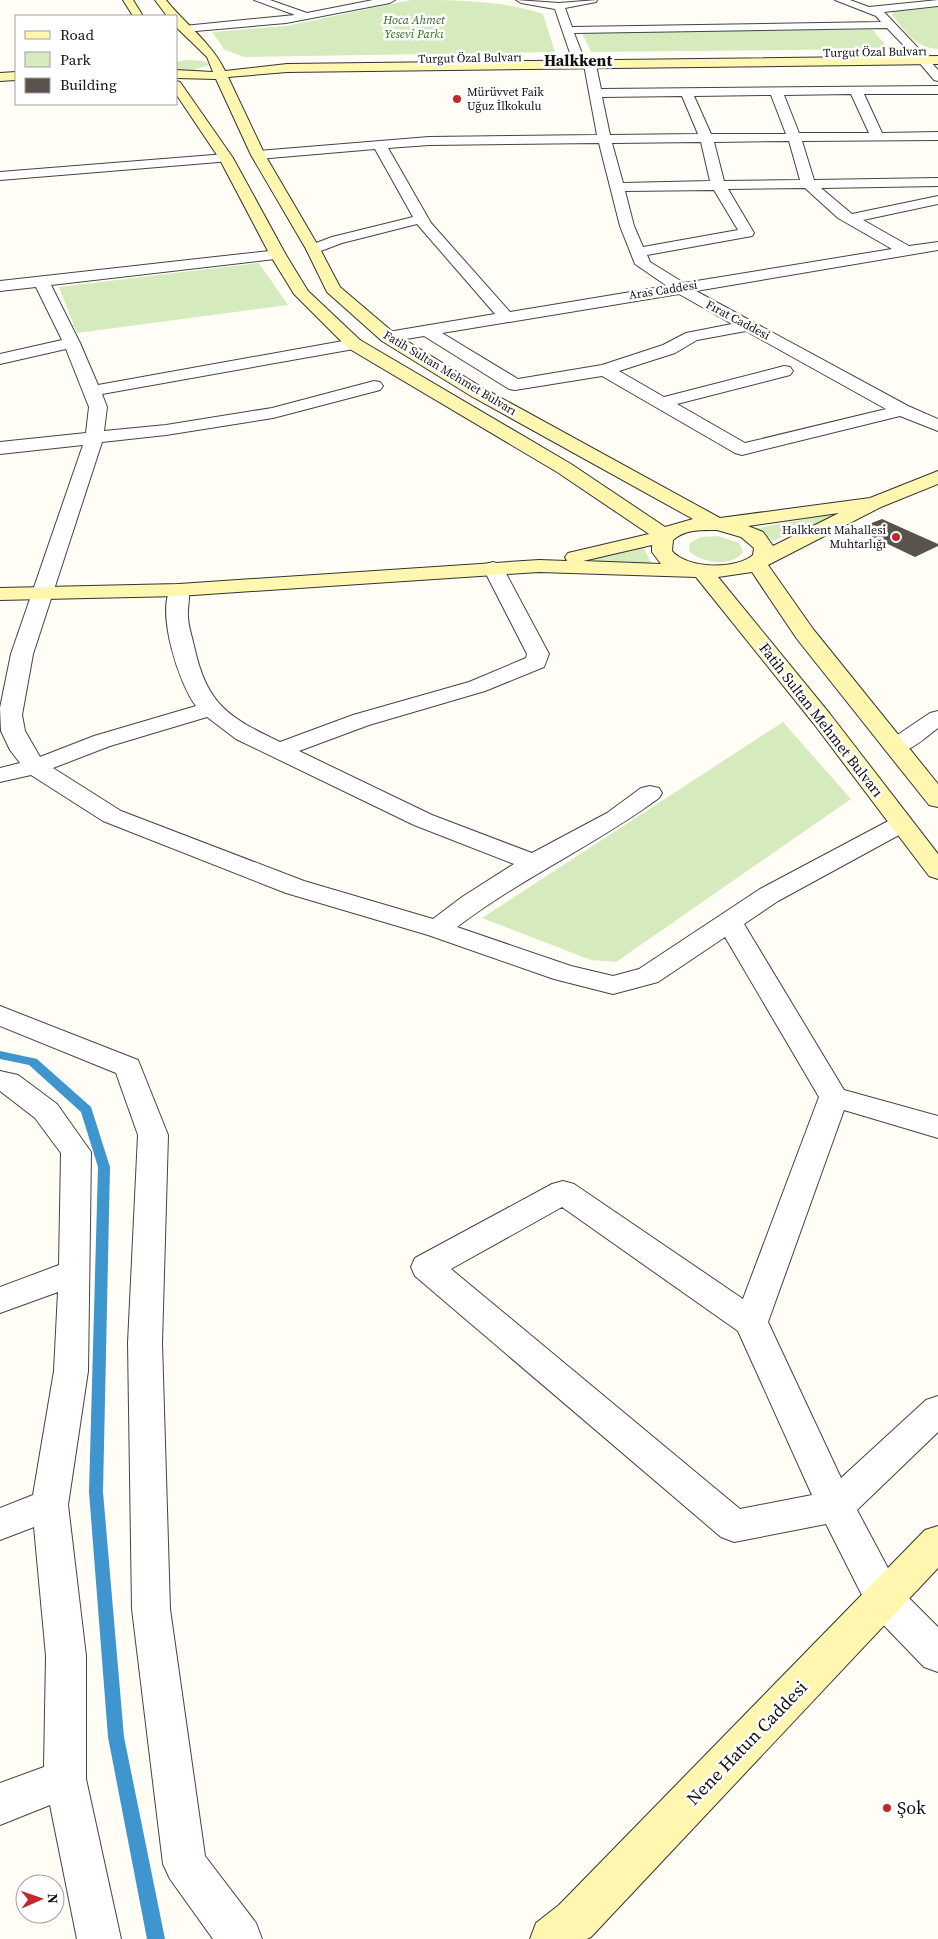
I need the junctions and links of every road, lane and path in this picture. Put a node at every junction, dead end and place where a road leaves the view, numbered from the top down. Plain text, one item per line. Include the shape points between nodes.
1 (128, 0) edge
2 (160, 0) edge
3 (259, 0) edge
4 (336, 0) edge
5 (390, 0) edge
6 (521, 0) edge
7 (592, 0) edge
8 (840, 0) edge
9 (938, 3) edge
10 (559, 6) junction
11 (355, 8) junction
12 (868, 10) junction
13 (137, 15) edge
14 (172, 15) edge
15 (312, 17) junction
16 (180, 24) edge
17 (890, 25) junction
18 (567, 30) junction
19 (938, 52) edge
20 (919, 56) junction
21 (252, 59) dead end
22 (938, 60) edge
23 (584, 61) junction
24 (220, 73) junction
25 (178, 74) edge
26 (15, 76) edge
27 (0, 77) edge
28 (938, 77) edge
29 (178, 88) edge
30 (938, 90) edge
31 (776, 91) junction
32 (856, 91) junction
33 (686, 92) junction
34 (595, 93) junction
35 (878, 136) junction
36 (938, 136) edge
37 (794, 137) junction
38 (604, 138) junction
39 (706, 138) junction
40 (380, 146) junction
41 (258, 155) junction
42 (226, 158) junction
43 (0, 176) edge
44 (938, 182) edge
45 (808, 184) junction
46 (718, 185) junction
47 (617, 187) junction
48 (938, 200) edge
49 (422, 219) junction
50 (849, 219) junction
51 (938, 246) edge
52 (313, 250) junction
53 (638, 252) junction
54 (908, 252) junction
55 (278, 255) junction
56 (42, 282) junction
57 (0, 286) edge
58 (680, 288) junction
59 (506, 317) junction
60 (749, 326) junction
61 (427, 331) junction
62 (388, 337) junction
63 (72, 343) junction
64 (354, 344) junction
65 (0, 359) edge
66 (605, 370) junction
67 (784, 371) dead end
68 (374, 386) dead end
69 (92, 391) junction
70 (661, 403) junction
71 (902, 410) junction
72 (938, 426) edge
73 (94, 438) junction
74 (0, 448) edge
75 (938, 477) edge
76 (874, 503) junction
77 (719, 524) junction
78 (666, 536) junction
79 (756, 563) junction
80 (539, 566) junction
81 (493, 568) junction
82 (702, 571) junction
83 (179, 590) junction
84 (0, 594) edge
85 (40, 594) junction
86 (210, 709) junction
87 (938, 718) edge
88 (896, 747) junction
89 (279, 751) junction
90 (35, 767) junction
91 (0, 775) edge
92 (650, 794) dead end
93 (938, 800) edge
94 (901, 824) junction
95 (534, 863) junction
96 (938, 871) edge
97 (729, 921) junction
98 (438, 928) junction
99 (0, 1015) edge
100 (0, 1081) edge
101 (834, 1097) junction
102 (938, 1127) edge
103 (75, 1272) junction
104 (0, 1300) edge
105 (751, 1322) junction
106 (938, 1410) edge
107 (50, 1505) junction
108 (836, 1506) junction
109 (0, 1524) edge
110 (938, 1542) edge
111 (884, 1599) junction
112 (938, 1654) edge
113 (65, 1779) junction
114 (0, 1804) edge
115 (573, 1933) edge
116 (99, 1939) edge
117 (240, 1939) edge

1 - 13 street
2 - 14 street
3 - 15 street
4 - 11 street
5 - 11 street
6 - 10 street
7 - 10 street
8 - 12 street
9 - 12 street
10 - 18 street, Fırat Caddesi
11 - 15 street
12 - 17 street via 880,14
15 - 16 street
16 - 24 street, Fatih Sultan Mehmet Bulvarı via 211,56
17 - 18 street
17 - 20 street
18 - 23 street, Fırat Caddesi
19 - 20 street, Turgut Özal Bulvarı
20 - 22 street, Turgut Özal Bulvarı
20 - 23 street, Turgut Özal Bulvarı
20 - 28 street
21 - 23 street, Turgut Özal Bulvarı
23 - 24 street, Turgut Özal Bulvarı via 287,68
23 - 34 street, Fırat Caddesi
24 - 25 street, Turgut Özal Bulvarı
24 - 41 street, Fatih Sultan Mehmet Bulvarı
26 - 27 street
29 - 42 street, Fatih Sultan Mehmet Bulvarı
30 - 32 street
31 - 32 street
31 - 33 street
31 - 37 street
32 - 35 street
33 - 34 street
33 - 39 street
34 - 38 street, Fırat Caddesi
35 - 36 street
35 - 37 street
37 - 39 street
37 - 45 street
38 - 39 street
38 - 40 street
38 - 47 street, Fırat Caddesi
39 - 46 street
40 - 41 street
40 - 49 street
41 - 52 street, Fatih Sultan Mehmet Bulvarı
42 - 43 street
42 - 55 street, Fatih Sultan Mehmet Bulvarı
44 - 45 street
45 - 46 street
45 - 50 street
46 - 47 street
46 - 53 street via 747,233
47 - 53 street, Fırat Caddesi
48 - 50 street
49 - 52 street via 337,240
49 - 59 street
50 - 54 street
51 - 54 street, Aras Caddesi
52 - 62 street, Fatih Sultan Mehmet Bulvarı via 333,289
53 - 58 street, Fırat Caddesi via 642,264
54 - 58 street, Aras Caddesi
55 - 56 street
55 - 64 street, Fatih Sultan Mehmet Bulvarı via 302,294
56 - 57 street
56 - 63 street
58 - 59 street, Aras Caddesi
58 - 60 street, Fırat Caddesi
59 - 61 street, Aras Caddesi
60 - 66 street via 692,336 669,348
60 - 71 street, Fırat Caddesi
61 - 62 street, Aras Caddesi
61 - 66 street via 516,385
62 - 77 street, Fatih Sultan Mehmet Bulvarı via 477,392
63 - 65 street
63 - 69 street
64 - 69 street
64 - 78 street, Fatih Sultan Mehmet Bulvarı via 564,468
66 - 70 street
67 - 70 street
68 - 73 street via 274,412
69 - 73 street via 98,406
70 - 71 street via 742,449
71 - 72 street, Fırat Caddesi
73 - 74 street
73 - 85 street
75 - 76 street
76 - 77 street
76 - 79 street
77 - 78 street via 693,525
77 - 79 street via 749,533 759,540 764,548 763,556
78 - 80 street
78 - 82 street via 662,543 666,557 687,568
79 - 82 street via 733,571
79 - 88 street via 805,634
80 - 81 street
80 - 82 street
81 - 83 street
81 - 89 street via 538,654 536,662 449,695 371,716
82 - 94 street, Fatih Sultan Mehmet Bulvarı via 822,719
83 - 85 street
83 - 86 street via 177,616 188,668 200,696
84 - 85 street
85 - 90 street via 22,654 10,715 22,750
86 - 89 street via 244,734
86 - 90 street via 102,741
87 - 88 street
88 - 93 street
89 - 95 street via 423,820
90 - 91 street
90 - 98 street via 112,816 295,887
92 - 95 street via 616,818
94 - 96 street, Fatih Sultan Mehmet Bulvarı
94 - 97 street via 769,895
95 - 98 street
97 - 98 street via 648,976 613,985 564,973
97 - 101 street
99 - 117 street via 128,1067 153,1135 145,1343 151,1608 185,1864
100 - 103 street via 8,1082 46,1111 76,1152
101 - 102 street
101 - 105 street
103 - 104 street
103 - 107 street via 71,1371
105 - 108 street
105 - 108 street via 563,1192 428,1267 734,1526
106 - 108 street
107 - 109 street
107 - 113 street via 66,1656
108 - 111 street
110 - 111 street, Nene Hatun Caddesi
111 - 112 street
111 - 115 street, Nene Hatun Caddesi
113 - 114 street
113 - 116 street

